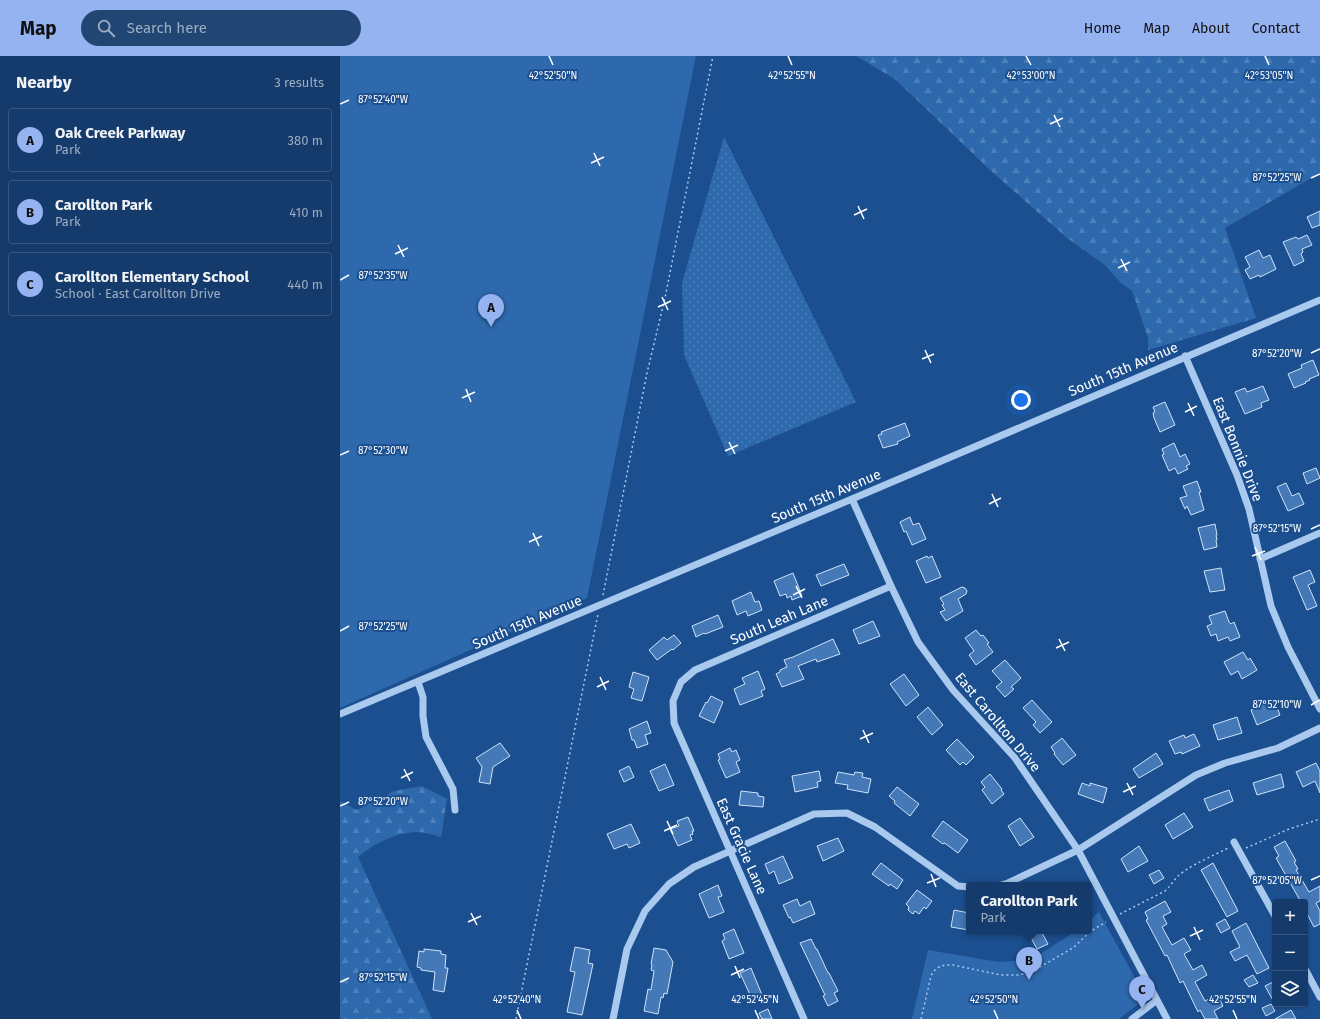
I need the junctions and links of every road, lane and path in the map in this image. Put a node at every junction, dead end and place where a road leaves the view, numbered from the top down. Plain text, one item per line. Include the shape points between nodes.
1 (713, 56) edge
2 (1320, 300) edge
3 (1186, 356) junction
4 (852, 500) junction
5 (1320, 534) edge
6 (1260, 558) junction
7 (891, 586) junction
8 (602, 598) dead end
9 (599, 612) dead end
10 (418, 682) junction
11 (681, 682) joint
12 (1320, 709) edge
13 (340, 714) edge
14 (1320, 728) edge
15 (455, 810) dead end
16 (1320, 819) edge
17 (1236, 846) junction
18 (1078, 850) junction
19 (730, 851) junction
20 (1010, 882) edge
21 (966, 887) edge
22 (1272, 911) edge
23 (1113, 918) junction
24 (1092, 930) edge
25 (1088, 934) edge
26 (1306, 971) edge
27 (1320, 997) edge
28 (1157, 1000) junction
29 (516, 1019) edge
30 (613, 1019) edge
31 (804, 1019) edge
32 (921, 1019) edge
33 (1132, 1019) edge
34 (1167, 1019) edge

1 - 8 path
2 - 3 street, South 15th Avenue
3 - 4 street, South 15th Avenue
3 - 6 street, East Bonnie Drive via 1237,475 1249,509
4 - 7 street, East Carollton Drive
4 - 10 street, South 15th Avenue
5 - 6 street
6 - 12 street, East Bonnie Drive via 1274,613 1288,647
7 - 11 street, South Leah Lane via 695,670
7 - 18 street, East Carollton Drive via 918,642 953,690 1015,758
9 - 29 path
10 - 13 street, South 15th Avenue
10 - 15 street via 423,696 426,736 453,789
11 - 19 street, East Gracie Lane via 673,701 674,723
14 - 18 street via 1278,748 1196,774
16 - 17 path
17 - 22 street
17 - 23 path via 1182,872 1166,891
18 - 20 street
18 - 23 street, East Carollton Drive
19 - 21 street via 814,814 847,813 875,827 958,886
19 - 30 street via 694,867 669,884 645,911 627,949
19 - 31 street, East Gracie Lane
23 - 24 path
23 - 28 street, East Carollton Drive
25 - 32 path via 1073,948 1030,972 1019,975 1001,975 946,964 938,967 931,976
26 - 27 street
28 - 33 street
28 - 34 street, East Carollton Drive

